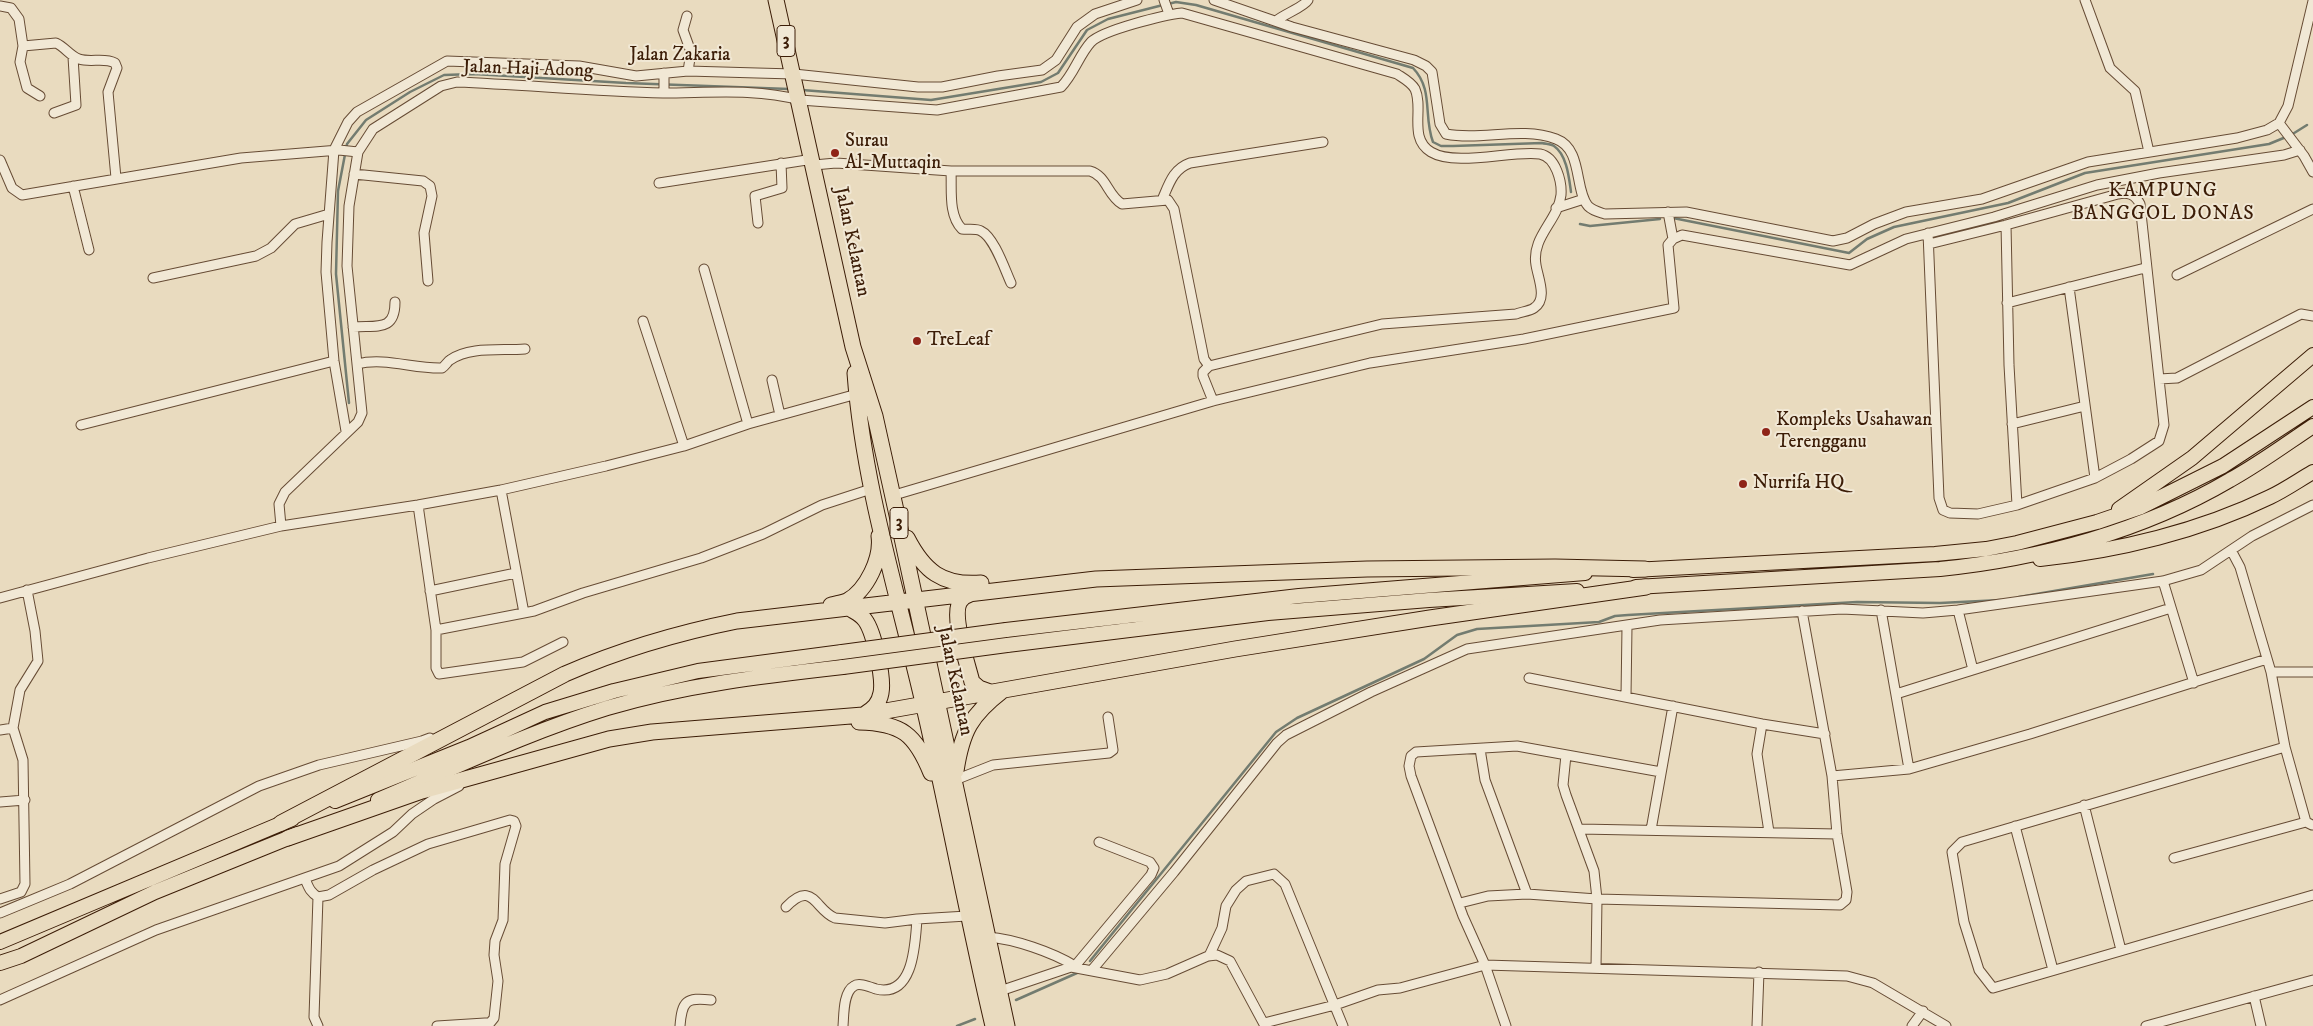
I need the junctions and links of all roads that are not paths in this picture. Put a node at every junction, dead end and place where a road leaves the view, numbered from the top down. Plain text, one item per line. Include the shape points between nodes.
1 (776, 0) edge
2 (1137, 0) edge
3 (1164, 0) edge
4 (1214, 0) edge
5 (1308, 0) edge
6 (2085, 0) edge
7 (2313, 1) edge
8 (0, 6) edge
9 (1168, 12) junction
10 (687, 16) dead end
11 (1276, 22) junction
12 (23, 46) junction
13 (73, 57) junction
14 (688, 71) junction
15 (664, 76) junction
16 (797, 88) junction
17 (664, 91) junction
18 (40, 96) dead end
19 (54, 113) dead end
20 (2281, 125) junction
21 (1323, 142) dead end
22 (336, 150) junction
23 (2305, 151) edge
24 (356, 152) junction
25 (2149, 152) junction
26 (0, 160) edge
27 (814, 162) junction
28 (781, 163) junction
29 (950, 171) junction
30 (2313, 172) edge
31 (354, 174) junction
32 (116, 178) junction
33 (659, 183) dead end
34 (73, 186) junction
35 (1584, 199) junction
36 (1162, 200) junction
37 (1556, 208) junction
38 (2313, 209) edge
39 (1668, 212) junction
40 (329, 214) junction
41 (758, 223) dead end
42 (2006, 225) junction
43 (1928, 233) junction
44 (1673, 239) junction
45 (1929, 244) junction
46 (89, 250) dead end
47 (2146, 268) junction
48 (704, 269) dead end
49 (2177, 275) dead end
50 (153, 278) dead end
51 (428, 281) dead end
52 (1011, 284) dead end
53 (2069, 287) junction
54 (395, 302) dead end
55 (2007, 303) junction
56 (2313, 316) edge
57 (643, 321) dead end
58 (353, 327) junction
59 (853, 347) junction
60 (525, 349) dead end
61 (2313, 355) edge
62 (334, 361) junction
63 (357, 364) junction
64 (1208, 366) junction
65 (2159, 379) junction
66 (772, 380) dead end
67 (856, 394) junction
68 (1212, 398) junction
69 (2085, 406) junction
70 (2313, 407) edge
71 (780, 415) junction
72 (748, 424) junction
73 (2012, 424) junction
74 (81, 425) dead end
75 (2313, 426) edge
76 (346, 431) junction
77 (684, 446) junction
78 (2313, 472) edge
79 (2094, 478) junction
80 (501, 490) junction
81 (873, 496) junction
82 (891, 496) junction
83 (418, 505) junction
84 (2017, 505) junction
85 (2313, 506) edge
86 (2097, 522) junction
87 (899, 524) junction
88 (281, 526) junction
89 (2232, 550) junction
90 (1962, 567) junction
91 (1645, 569) junction
92 (516, 573) junction
93 (2163, 581) junction
94 (1056, 582) junction
95 (1646, 587) junction
96 (27, 590) junction
97 (430, 592) junction
98 (976, 592) junction
99 (0, 598) edge
100 (916, 601) junction
101 (900, 603) junction
102 (849, 608) junction
103 (2171, 608) junction
104 (1881, 610) junction
105 (1958, 610) junction
106 (1802, 611) junction
107 (524, 613) junction
108 (788, 615) junction
109 (1628, 627) junction
110 (436, 630) junction
111 (563, 642) dead end
112 (2267, 659) junction
113 (1973, 670) junction
114 (2271, 672) junction
115 (2313, 672) edge
116 (1529, 678) dead end
117 (2194, 683) junction
118 (996, 691) junction
119 (1896, 694) junction
120 (1626, 696) junction
121 (931, 702) junction
122 (509, 703) junction
123 (1673, 706) junction
124 (863, 715) junction
125 (1108, 718) dead end
126 (828, 719) junction
127 (1762, 724) junction
128 (13, 728) junction
129 (0, 730) edge
130 (1825, 734) junction
131 (2285, 747) junction
132 (1480, 749) junction
133 (1566, 755) junction
134 (1909, 769) junction
135 (1661, 772) junction
136 (484, 774) junction
137 (1832, 776) junction
138 (955, 780) junction
139 (25, 800) junction
140 (0, 802) edge
141 (2084, 805) junction
142 (946, 812) junction
143 (281, 823) junction
144 (2311, 825) edge
145 (2015, 826) junction
146 (1580, 829) junction
147 (1651, 830) junction
148 (1769, 832) junction
149 (1837, 834) junction
150 (288, 838) junction
151 (1099, 842) dead end
152 (2174, 858) dead end
153 (305, 879) junction
154 (21, 892) junction
155 (1527, 894) junction
156 (2313, 895) edge
157 (318, 897) junction
158 (0, 899) edge
159 (1597, 899) junction
160 (26, 902) junction
161 (1460, 903) junction
162 (786, 907) dead end
163 (0, 913) edge
164 (967, 916) junction
165 (917, 919) junction
166 (988, 937) junction
167 (0, 942) edge
168 (2121, 950) junction
169 (1209, 956) junction
170 (0, 964) edge
171 (1485, 965) junction
172 (1075, 966) junction
173 (1596, 968) junction
174 (1092, 970) junction
175 (2053, 970) junction
176 (1759, 972) junction
177 (2313, 980) edge
178 (1000, 991) junction
179 (2254, 996) junction
180 (0, 1000) edge
181 (711, 1000) dead end
182 (1335, 1005) junction
183 (1923, 1011) junction
184 (1265, 1024) edge
185 (318, 1026) edge
186 (437, 1026) edge
187 (680, 1026) edge
188 (843, 1026) edge
189 (993, 1026) edge
190 (1007, 1026) edge
191 (1343, 1026) edge
192 (1506, 1026) edge
193 (1757, 1026) edge
194 (1912, 1026) edge
195 (1946, 1026) edge
196 (2146, 1026) edge
197 (2261, 1026) edge

1 - 16 highway, Jalan Kelantan / 3
2 - 16 street via 1094,14 1077,27 1049,66 1033,72 933,88
3 - 9 street
4 - 11 street
5 - 11 street
6 - 25 street via 2110,68 2135,91
7 - 20 street
8 - 12 street via 11,8 16,13
9 - 16 street via 1091,42 1067,81 1050,90 937,110
9 - 37 street via 1209,20 1397,74 1414,88 1418,101 1418,134 1430,152 1461,158 1540,154 1548,158 1558,175 1561,195
10 - 14 street via 683,30 691,52
11 - 35 street via 1426,66 1432,72 1440,124 1446,134 1531,134 1558,139 1574,158
12 - 13 street via 56,43
12 - 18 street via 20,62 27,88
13 - 19 street via 76,105
13 - 32 street via 110,60 117,68 108,92
14 - 15 street, Jalan Zakaria
14 - 16 street, Jalan Zakaria
15 - 17 street
15 - 22 street, Jalan Zakaria via 636,76 579,66 447,61 358,112 348,122
16 - 17 street, Jalan Haji Adong via 778,94
16 - 27 highway, Jalan Kelantan / 3
17 - 24 street, Jalan Haji Adong via 457,82 441,86 373,128
20 - 23 street
20 - 25 street via 2237,138
21 - 36 street via 1183,165
22 - 24 street
22 - 32 street via 241,158
22 - 40 street, Jalan Zakaria
23 - 30 street
23 - 43 street via 2111,182
24 - 31 street, Jalan Haji Adong
25 - 39 street via 2088,162 1982,199 1906,212 1833,241 1686,212
26 - 34 street via 12,188 22,195
27 - 28 street
27 - 29 street
27 - 59 highway, Jalan Kelantan / 3
28 - 33 street
28 - 41 street via 782,188 755,196
29 - 36 street via 1090,171 1098,174 1114,199 1122,204
29 - 52 street via 956,224 962,229 980,230 986,234
31 - 51 street via 423,181 430,186 432,196 424,233
31 - 58 street, Jalan Haji Adong via 349,206 347,266
32 - 34 street
34 - 46 street
35 - 37 street
35 - 39 street via 1595,211 1605,214
36 - 64 street via 1170,201 1174,209
37 - 64 street via 1538,242 1536,263 1542,290 1534,308 1516,314 1382,324
38 - 49 street
39 - 44 street
40 - 50 street via 295,224 271,248 256,256
40 - 62 street, Jalan Zakaria via 326,272
42 - 45 street
42 - 47 street via 2118,194 2130,194 2140,204
42 - 55 street
43 - 44 street via 1890,244 1850,265 1690,236
43 - 45 street
44 - 68 street via 1668,246 1674,308 1524,339 1370,363
45 - 84 street via 1940,504 1950,513 1978,514
47 - 53 street
47 - 65 street
48 - 72 street
53 - 55 street
53 - 69 street
54 - 58 street via 392,321 384,325
55 - 73 street
56 - 65 street via 2301,314 2177,378
57 - 77 street
58 - 63 street, Jalan Haji Adong
59 - 67 highway, Jalan Kelantan / 3
59 - 82 highway, Jalan Kelantan / 3 via 874,416
60 - 63 street via 498,352 480,349 449,360 442,368 367,361
61 - 86 main road via 2192,458
62 - 74 street
62 - 76 street, Jalan Zakaria
63 - 76 street, Jalan Haji Adong via 362,413 358,422
64 - 68 street via 1203,376
65 - 79 street via 2164,425 2159,441
66 - 71 street
67 - 71 street
67 - 81 highway, Jalan Kelantan / 3
68 - 82 street
69 - 73 street
69 - 79 street
70 - 86 main road via 2223,466 2141,507
71 - 72 street
72 - 77 street
73 - 84 street
75 - 90 main road via 2229,481 2140,524 2066,546
76 - 88 street, Jalan Haji Adong via 285,492 279,504
77 - 80 street
78 - 90 main road via 2272,496 2198,526 2066,556
79 - 84 street
80 - 83 street
80 - 92 street
81 - 101 highway, Jalan Kelantan / 3
81 - 107 street via 822,505 763,534 709,555
81 - 108 highway via 880,540 875,566 862,586 847,601
82 - 87 highway, Jalan Kelantan / 3
83 - 88 street
83 - 97 street
85 - 89 street via 2252,536
86 - 91 main road via 1986,549
87 - 94 highway via 914,553 928,570 955,582
87 - 100 highway, Jalan Kelantan / 3
88 - 96 street
89 - 93 street via 2201,570
89 - 112 street
90 - 95 main road
91 - 94 highway via 1555,567 1287,571
91 - 143 main road, bridge via 1299,596 1006,630 698,671 657,679 545,712 469,747
92 - 97 street
92 - 107 street
93 - 103 street
93 - 105 street
94 - 98 highway
95 - 118 highway via 1411,621
95 - 150 main road, bridge via 1277,612 704,684 608,708 546,728
96 - 99 street
96 - 128 street via 38,662 20,690
97 - 110 street
98 - 100 highway
98 - 118 highway via 962,598 957,621 972,682 979,688
100 - 101 highway
100 - 121 highway, Jalan Kelantan / 3
101 - 102 highway
101 - 121 highway, Jalan Kelantan / 3
102 - 108 highway
102 - 124 highway via 866,620 881,683 881,694 875,707
103 - 113 street
103 - 117 street
104 - 105 street via 1922,613
104 - 106 street
104 - 119 street
105 - 113 street
106 - 109 street via 1660,620
106 - 130 street
107 - 110 street
108 - 122 highway via 691,630 650,642 599,659
109 - 120 street
109 - 174 street via 1463,650 1286,735
110 - 111 street via 436,671 442,675 524,662
112 - 114 street
112 - 117 street
113 - 119 street
114 - 115 street
114 - 131 street
116 - 120 street
117 - 134 street
118 - 121 highway
118 - 138 highway via 963,734
119 - 134 street
120 - 123 street
121 - 124 highway
121 - 138 highway, Jalan Kelantan / 3
121 - 142 highway, Jalan Kelantan / 3
122 - 143 highway
122 - 160 street via 422,742 319,765 259,786 70,884
123 - 127 street
123 - 135 street
124 - 126 highway
125 - 138 street via 1113,750 1109,753 993,765
126 - 136 highway via 652,732 609,739
126 - 142 highway via 893,725 911,737 923,754
127 - 130 street
127 - 148 street via 1757,754
128 - 129 street
128 - 139 street via 23,760
130 - 137 street
131 - 141 street
131 - 144 street
132 - 133 street via 1517,746
132 - 155 street via 1485,780
132 - 161 street via 1416,752 1409,760 1412,776
133 - 135 street
133 - 146 street via 1563,785
134 - 137 street
135 - 147 street
136 - 150 highway via 422,791
136 - 153 street via 434,799 357,856
137 - 149 street
138 - 166 highway, Jalan Kelantan / 3
139 - 140 street
139 - 154 street via 25,884
141 - 145 street
141 - 168 street
142 - 164 highway, Jalan Kelantan / 3
143 - 167 main road
144 - 152 street
145 - 175 street
145 - 175 street via 1962,842 1952,852 1964,922 1979,970 1992,988
146 - 147 street
146 - 159 street via 1594,871
147 - 148 street
148 - 149 street
149 - 159 street via 1847,892 1846,900 1840,905
150 - 170 main road via 155,892
151 - 172 street via 1150,862 1154,868
153 - 157 street via 310,892
153 - 180 street via 156,930
154 - 158 street
154 - 160 street
155 - 159 street
155 - 161 street via 1488,896
156 - 168 street
157 - 185 street via 314,1018
157 - 186 street via 329,895 428,844 514,821 516,826 505,864 503,920 495,941 498,981 494,1018 485,1024
159 - 173 street
160 - 163 street
161 - 171 street
162 - 165 street via 795,898 808,896 817,900 828,915 835,918 885,923
164 - 165 street
164 - 189 highway, Jalan Kelantan / 3
165 - 188 street via 914,956 905,978 895,988 883,990 857,984 852,986 847,994
166 - 172 street via 1004,938
166 - 178 highway, Jalan Kelantan / 3
168 - 175 street
169 - 174 street via 1167,974 1140,980
169 - 182 street via 1222,928 1226,906 1236,890 1246,881 1274,874 1285,884
169 - 184 street via 1223,956 1230,961
171 - 173 street
171 - 182 street via 1400,988 1378,990
171 - 192 street
172 - 174 street
172 - 178 street
173 - 176 street
176 - 183 street via 1847,976 1873,983
176 - 193 street
177 - 179 street
178 - 190 highway, Jalan Kelantan / 3
179 - 196 street
179 - 197 street
181 - 187 street via 694,998 686,1002
182 - 184 street
182 - 191 street
183 - 194 street
183 - 195 street

